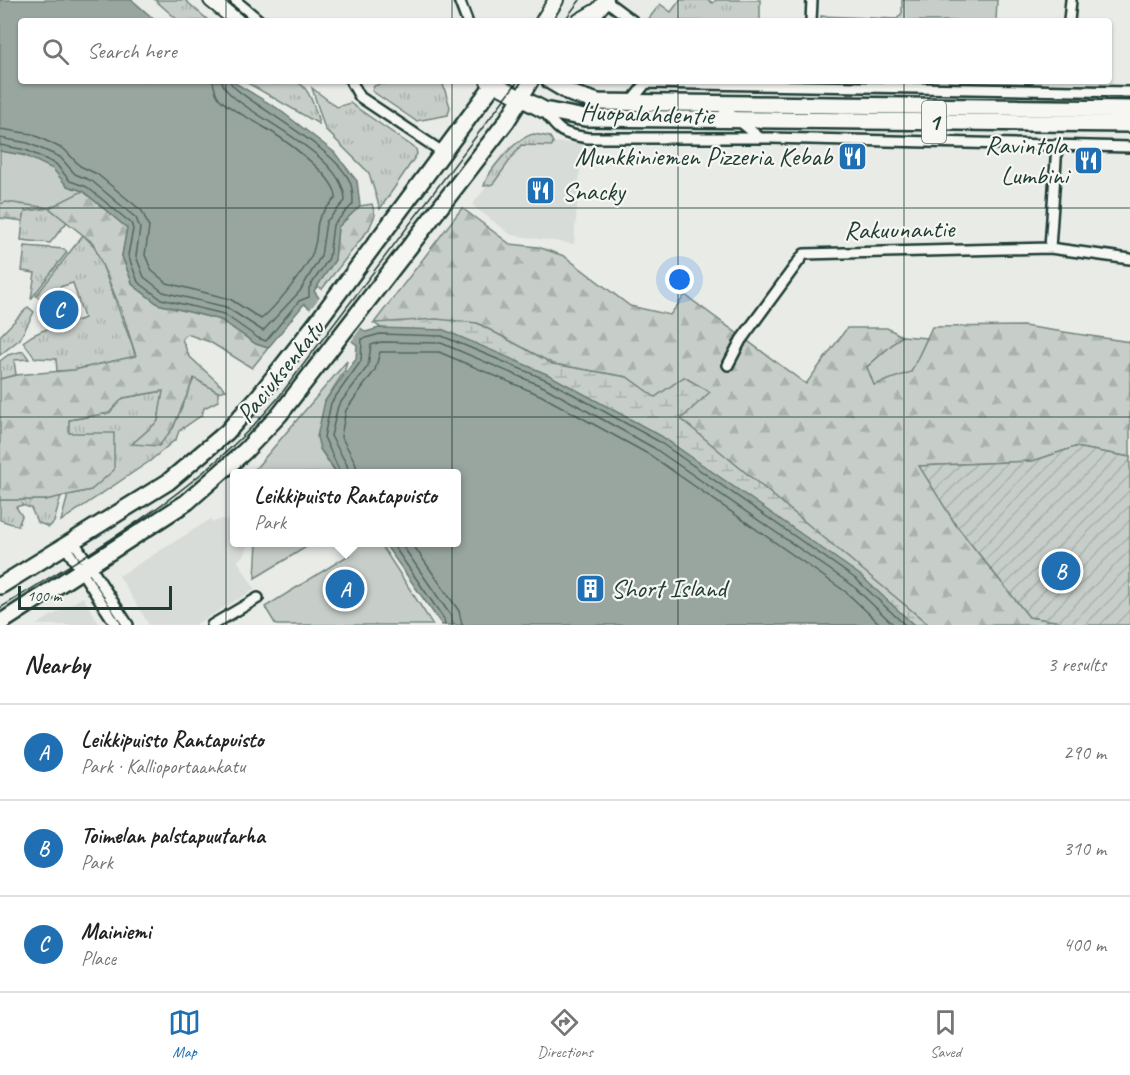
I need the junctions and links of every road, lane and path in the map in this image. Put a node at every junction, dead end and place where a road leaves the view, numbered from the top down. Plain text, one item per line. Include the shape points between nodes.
1 (211, 0) edge
2 (235, 0) edge
3 (459, 0) edge
4 (556, 0) edge
5 (606, 0) edge
6 (812, 0) edge
7 (1071, 0) edge
8 (233, 18) edge
9 (256, 18) edge
10 (466, 18) edge
11 (545, 18) edge
12 (584, 18) edge
13 (629, 18) edge
14 (811, 18) edge
15 (1069, 18) edge
16 (353, 84) edge
17 (491, 84) edge
18 (496, 84) edge
19 (529, 84) edge
20 (556, 84) edge
21 (645, 84) edge
22 (894, 84) edge
23 (1063, 86) edge
24 (1130, 92) edge
25 (521, 98) junction
26 (630, 103) junction
27 (717, 103) junction
28 (1130, 109) edge
29 (544, 110) junction
30 (738, 121) junction
31 (1130, 124) edge
32 (761, 138) junction
33 (1057, 145) junction
34 (1130, 147) edge
35 (444, 153) junction
36 (1050, 248) junction
37 (1130, 259) edge
38 (728, 365) dead end
39 (69, 543) junction
40 (86, 569) junction
41 (0, 586) edge
42 (258, 598) dead end
43 (0, 623) edge
44 (116, 625) edge
45 (128, 625) edge
46 (212, 625) edge

1 - 8 street
2 - 9 street
3 - 10 street
4 - 11 street
5 - 12 street
5 - 13 street
6 - 14 street
7 - 15 street
16 - 35 street via 360,97
17 - 35 main road, Paciuksenkatu
18 - 25 street, Huopalahdentie
19 - 25 street, Paciuksenkatu
20 - 26 main road, Huopalahdentie / 1 via 589,101
21 - 26 street, Huopalahdentie
22 - 23 street, Huopalahdentie
23 - 24 street, Huopalahdentie
25 - 29 main road, Huopalahdentie / 1
25 - 40 main road, Paciuksenkatu via 280,414 187,502
26 - 27 main road, Huopalahdentie / 1
27 - 28 main road, Huopalahdentie / 1
27 - 30 street, Huopalahdentie
29 - 30 main road, Huopalahdentie / 1 via 585,118
29 - 32 street, Huopalahdentie via 556,129 566,135 588,138
30 - 31 main road, Huopalahdentie / 1
30 - 32 street, Huopalahdentie
32 - 33 street, Huopalahdentie
33 - 34 street, Huopalahdentie
33 - 36 street
35 - 39 main road, Paciuksenkatu via 317,322 227,432 168,482
36 - 37 street, Rakuunantie
36 - 38 street, Rakuunantie via 804,254 741,340
39 - 40 street
39 - 41 main road, Paciuksenkatu
40 - 43 main road, Paciuksenkatu
40 - 44 street
40 - 45 street
42 - 46 street

